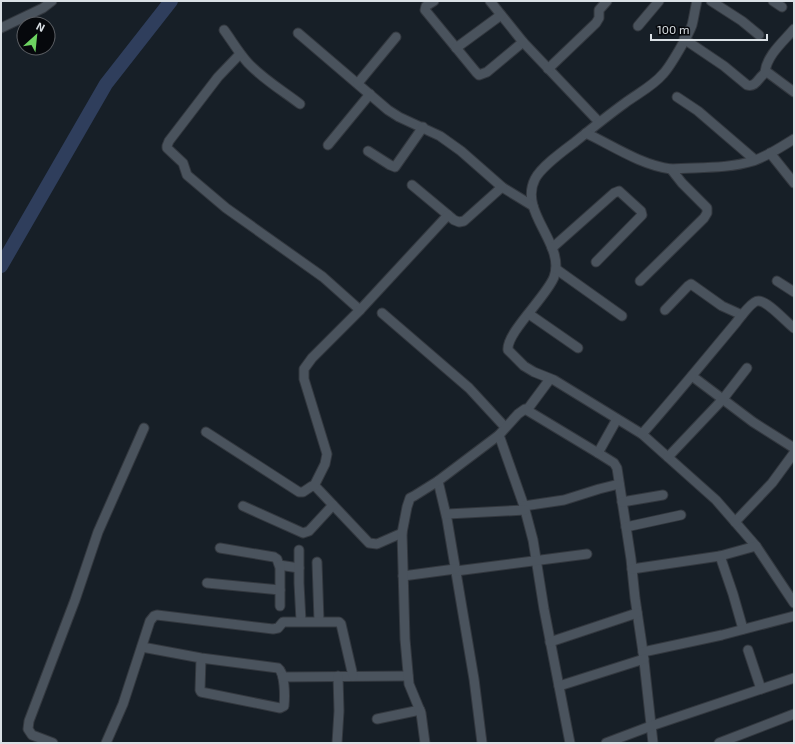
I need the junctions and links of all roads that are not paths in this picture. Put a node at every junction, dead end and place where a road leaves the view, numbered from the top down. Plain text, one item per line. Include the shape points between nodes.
1 (52, 1) edge
2 (434, 1) edge
3 (490, 1) edge
4 (607, 1) edge
5 (658, 1) edge
6 (697, 1) edge
7 (711, 1) edge
8 (773, 1) edge
9 (782, 7) dead end
10 (501, 15) junction
11 (638, 26) dead end
12 (1, 28) edge
13 (794, 29) edge
14 (224, 30) dead end
15 (298, 33) dead end
16 (759, 35) dead end
17 (396, 37) dead end
18 (684, 39) junction
19 (523, 42) junction
20 (456, 48) junction
21 (240, 54) junction
22 (548, 69) junction
23 (765, 72) junction
24 (358, 83) junction
25 (794, 92) edge
26 (370, 94) junction
27 (678, 97) dead end
28 (300, 104) dead end
29 (599, 122) junction
30 (424, 127) junction
31 (586, 133) junction
32 (794, 139) edge
33 (328, 144) dead end
34 (368, 151) dead end
35 (770, 153) junction
36 (755, 160) junction
37 (671, 168) junction
38 (794, 183) edge
39 (412, 185) dead end
40 (502, 187) junction
41 (533, 206) junction
42 (448, 215) junction
43 (552, 248) junction
44 (596, 262) dead end
45 (556, 269) junction
46 (640, 281) dead end
47 (777, 281) dead end
48 (794, 292) edge
49 (360, 310) junction
50 (665, 310) dead end
51 (382, 313) dead end
52 (528, 314) junction
53 (622, 316) dead end
54 (742, 316) junction
55 (794, 328) edge
56 (578, 348) dead end
57 (747, 368) dead end
58 (692, 376) junction
59 (550, 379) junction
60 (723, 399) junction
61 (527, 410) junction
62 (617, 419) junction
63 (505, 427) junction
64 (144, 428) dead end
65 (206, 432) dead end
66 (642, 434) junction
67 (499, 435) junction
68 (794, 448) edge
69 (598, 453) junction
70 (794, 453) edge
71 (668, 457) junction
72 (438, 481) junction
73 (619, 484) junction
74 (314, 486) junction
75 (663, 495) dead end
76 (622, 502) junction
77 (333, 505) junction
78 (243, 506) dead end
79 (524, 508) junction
80 (447, 514) junction
81 (681, 515) dead end
82 (735, 522) junction
83 (626, 527) junction
84 (402, 533) junction
85 (756, 546) junction
86 (220, 548) dead end
87 (299, 550) dead end
88 (587, 554) dead end
89 (720, 556) junction
90 (537, 561) junction
91 (317, 562) dead end
92 (280, 565) junction
93 (299, 568) junction
94 (632, 569) junction
95 (456, 570) junction
96 (403, 576) junction
97 (207, 582) dead end
98 (280, 590) junction
99 (794, 603) edge
100 (280, 606) dead end
101 (636, 613) junction
102 (794, 616) edge
103 (301, 621) junction
104 (320, 621) junction
105 (743, 629) junction
106 (550, 642) junction
107 (142, 647) junction
108 (748, 650) dead end
109 (643, 656) junction
110 (201, 658) junction
111 (338, 676) junction
112 (353, 676) junction
113 (408, 676) junction
114 (282, 677) junction
115 (794, 678) edge
116 (559, 686) junction
117 (761, 689) junction
118 (420, 710) junction
119 (794, 714) edge
120 (377, 719) dead end
121 (651, 726) junction
122 (53, 743) edge
123 (106, 743) edge
124 (337, 743) edge
125 (425, 743) edge
126 (482, 743) edge
127 (570, 743) edge
128 (606, 743) edge
129 (653, 743) edge
130 (719, 743) edge

1 - 12 street
2 - 20 street via 426,6 425,10
3 - 10 street
4 - 22 street via 599,10 596,23
5 - 11 street
6 - 18 street via 691,26
7 - 16 street
8 - 9 street
10 - 19 street
10 - 20 street
13 - 23 street via 768,60
14 - 21 street
15 - 24 street
17 - 24 street
18 - 23 street via 747,85 754,85
18 - 29 street via 664,74
19 - 20 street via 481,75
19 - 22 street
21 - 28 street via 256,71
21 - 49 street via 218,77 170,140 167,148 183,163 187,175 226,208 312,269
22 - 29 street
23 - 25 street
24 - 26 street
26 - 30 street via 388,110
26 - 33 street
27 - 36 street
29 - 31 street
30 - 34 street via 395,166
30 - 40 street via 462,151
31 - 37 street via 647,163
31 - 41 street via 551,161 535,178 532,188
32 - 35 street
35 - 36 street
35 - 38 street
36 - 37 street via 728,166
37 - 46 street via 707,208 708,213
39 - 42 street
40 - 41 street
40 - 42 street via 464,221 457,222
41 - 43 street
42 - 49 street
43 - 44 street via 614,193 621,192 642,215
43 - 45 street
45 - 52 street via 551,283
45 - 53 street
47 - 48 street
49 - 74 street via 304,369 304,379 328,454
50 - 54 street via 691,284 722,306
51 - 63 street via 469,388
52 - 56 street
52 - 59 street via 508,344 508,350 524,366
54 - 55 street via 755,302 761,301
54 - 58 street
57 - 60 street
58 - 60 street
58 - 66 street
59 - 61 street
59 - 62 street
60 - 68 street
60 - 71 street
61 - 63 street via 520,412
61 - 69 street
62 - 66 street
62 - 69 street
63 - 67 street
64 - 122 street via 98,532 30,722 28,729 32,735
65 - 74 street via 296,491 303,492
66 - 71 street
67 - 72 street
67 - 79 street
69 - 73 street via 616,465
70 - 82 street via 772,482
71 - 82 street via 716,500
72 - 80 street
72 - 84 street via 410,498
73 - 76 street
73 - 79 street via 564,500
74 - 77 street
75 - 76 street
76 - 83 street
77 - 78 street via 309,531 303,533
77 - 84 street via 371,544 377,544
79 - 80 street
79 - 90 street
80 - 95 street
81 - 83 street
82 - 85 street
83 - 94 street
84 - 96 street
85 - 89 street
85 - 99 street
86 - 92 street via 275,557
87 - 93 street
88 - 90 street
89 - 94 street
89 - 105 street
90 - 95 street
90 - 106 street
91 - 104 street
92 - 93 street
92 - 98 street
93 - 103 street
94 - 101 street
95 - 96 street
95 - 126 street
96 - 113 street via 404,639
97 - 98 street
98 - 100 street
101 - 106 street
101 - 109 street
102 - 105 street
103 - 104 street
103 - 107 street via 284,622 273,629 158,615 150,621
104 - 112 street via 341,623
105 - 109 street
106 - 116 street
107 - 110 street
107 - 123 street via 123,704
108 - 117 street
109 - 116 street
109 - 121 street
110 - 114 street via 278,668
110 - 114 street via 201,692 282,708
111 - 112 street
111 - 114 street
111 - 124 street
112 - 113 street
113 - 118 street via 411,691
115 - 117 street
116 - 127 street
117 - 121 street
118 - 120 street
118 - 125 street
119 - 130 street
121 - 128 street
121 - 129 street

